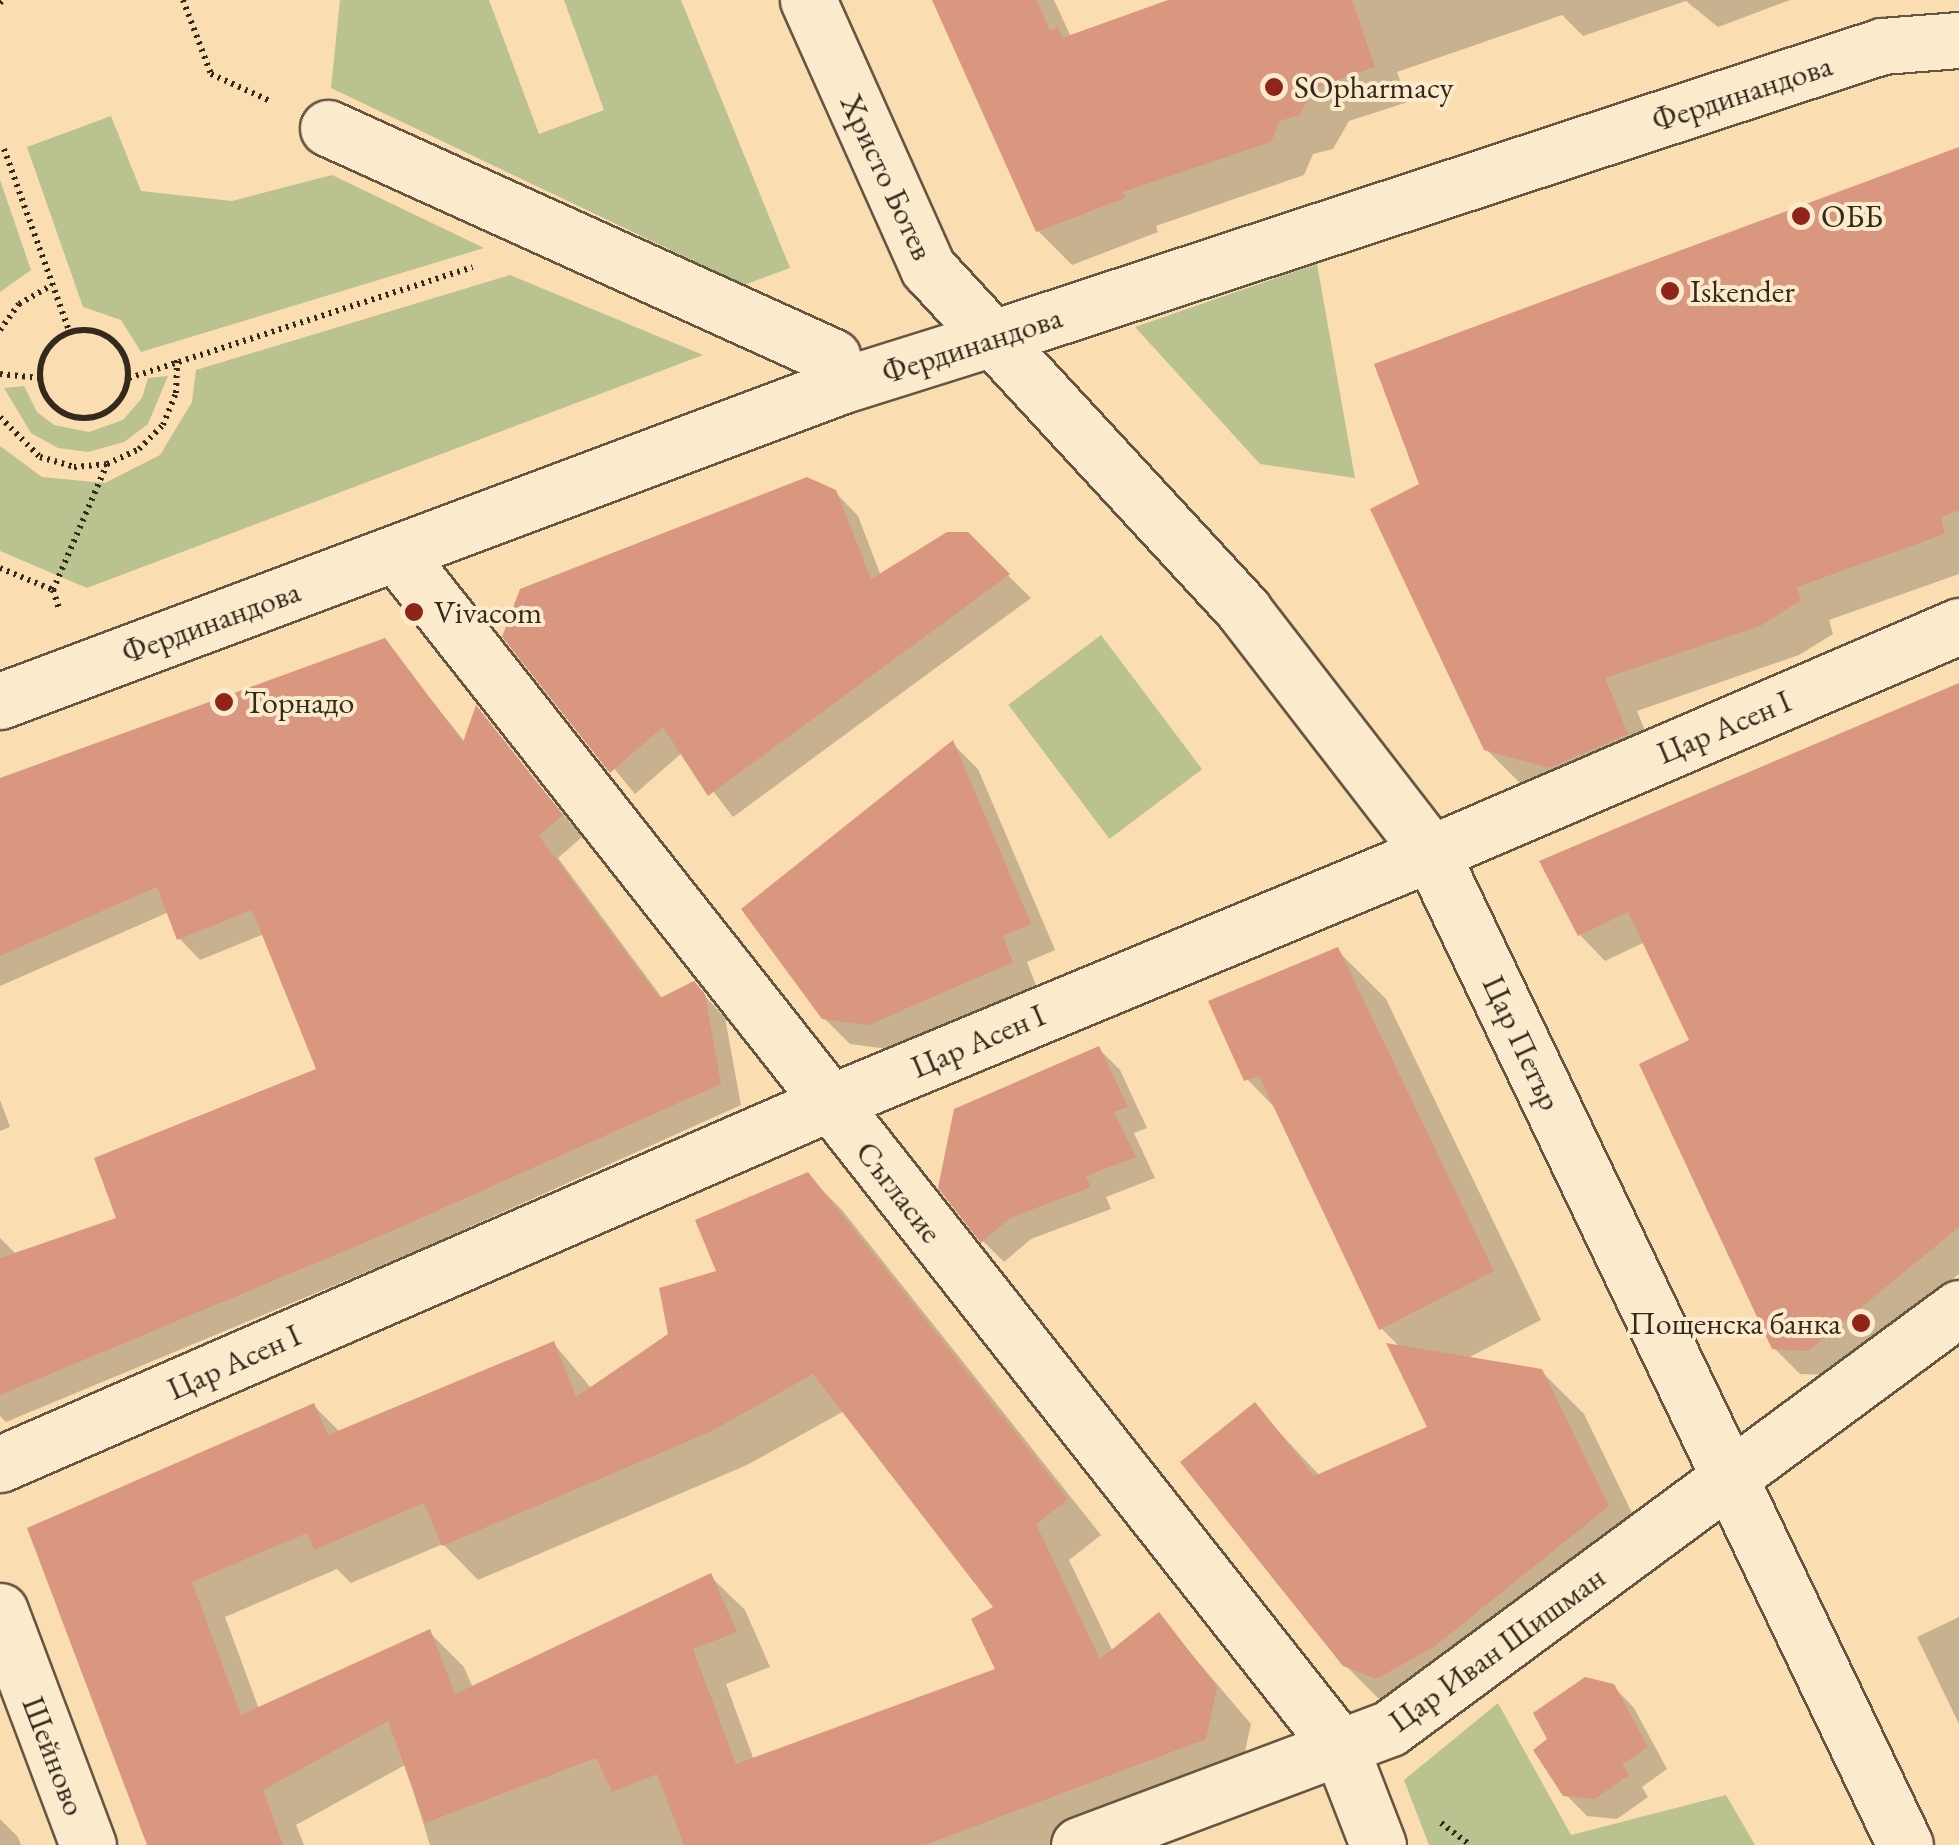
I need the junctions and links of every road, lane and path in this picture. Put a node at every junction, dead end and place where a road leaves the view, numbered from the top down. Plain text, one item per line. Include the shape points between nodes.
1 (183, 0) edge
2 (808, 0) edge
3 (1959, 40) edge
4 (328, 128) joint
5 (4, 150) dead end
6 (568, 237) junction
7 (52, 285) junction
8 (0, 330) edge
9 (68, 332) junction
10 (988, 340) junction
11 (833, 356) dead end
12 (177, 360) junction
13 (0, 374) edge
14 (40, 378) junction
15 (128, 378) junction
16 (0, 417) edge
17 (107, 464) junction
18 (396, 553) junction
19 (0, 568) edge
20 (54, 590) junction
21 (59, 609) dead end
22 (1959, 626) edge
23 (0, 701) edge
24 (1431, 852) junction
25 (829, 1103) junction
26 (1959, 1308) edge
27 (0, 1464) edge
28 (1728, 1482) junction
29 (0, 1611) edge
30 (1340, 1747) junction
31 (88, 1845) edge
32 (1079, 1845) edge
33 (1378, 1845) edge
34 (1905, 1845) edge

1 - 4 path via 212,74
2 - 10 street, Христо Ботев via 928,268
3 - 10 street, Фердинандова via 1882,46
4 - 6 street
5 - 7 path
6 - 11 street
6 - 12 path
7 - 8 path via 19,304
7 - 9 path
9 - 14 path via 43,354
9 - 15 path via 110,338 121,348
10 - 18 street, Фердинандова via 843,385
10 - 24 street, Цар Петър via 1244,612
12 - 15 path
12 - 17 path via 176,393 163,424 139,450
13 - 14 path
14 - 15 path via 58,410 87,419 115,406
16 - 17 path via 40,457 74,468
17 - 20 path
18 - 23 street, Фердинандова
18 - 25 street, Съгласие
19 - 20 path
20 - 21 path
22 - 24 street, Цар Асен I
24 - 25 street, Цар Асен I
24 - 28 street, Цар Петър
25 - 27 street, Цар Асен I
25 - 30 street, Съгласие
26 - 28 street, Цар Иван Шишман
28 - 30 street, Цар Иван Шишман via 1390,1728
28 - 34 street, Цар Петър
29 - 31 street, Шейново
30 - 32 street, Цар Иван Шишман
30 - 33 street, Съгласие

